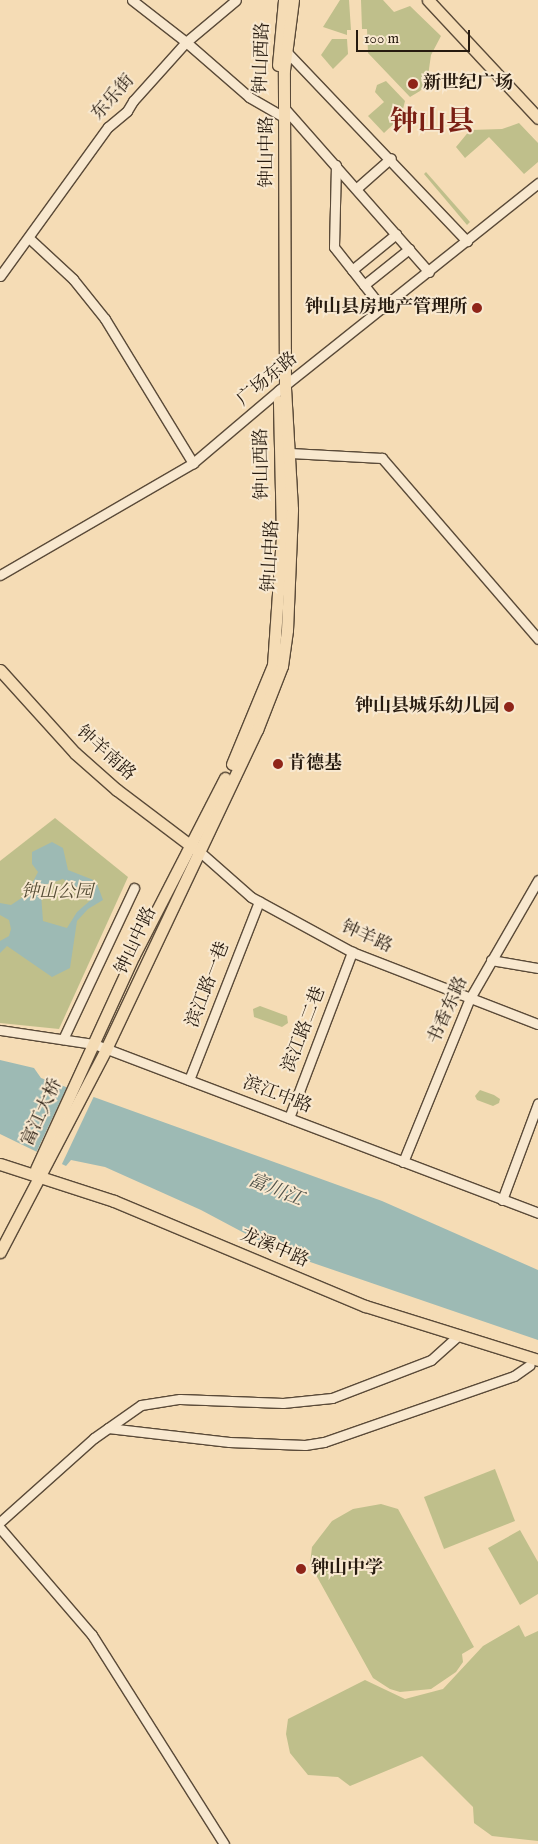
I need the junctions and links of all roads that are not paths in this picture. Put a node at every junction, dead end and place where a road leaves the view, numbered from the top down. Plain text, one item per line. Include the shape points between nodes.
1 (132, 0) edge
2 (236, 0) edge
3 (284, 0) edge
4 (293, 0) edge
5 (428, 0) edge
6 (186, 42) junction
7 (282, 47) junction
8 (283, 113) junction
9 (538, 118) edge
10 (391, 158) junction
11 (336, 165) junction
12 (538, 183) edge
13 (357, 188) junction
14 (396, 234) junction
15 (30, 239) junction
16 (467, 241) junction
17 (409, 249) junction
18 (352, 270) junction
19 (429, 272) junction
20 (0, 276) edge
21 (364, 285) junction
22 (383, 309) junction
23 (282, 388) junction
24 (290, 453) junction
25 (193, 463) junction
26 (0, 575) edge
27 (538, 639) edge
28 (0, 670) edge
29 (195, 849) junction
30 (538, 880) edge
31 (134, 888) dead end
32 (258, 901) junction
33 (352, 952) junction
34 (491, 960) junction
35 (538, 968) edge
36 (470, 998) junction
37 (538, 1024) edge
38 (0, 1030) edge
39 (64, 1039) junction
40 (94, 1044) junction
41 (106, 1049) junction
42 (89, 1069) junction
43 (189, 1080) junction
44 (538, 1103) edge
45 (536, 1115) edge
46 (289, 1118) junction
47 (402, 1162) junction
48 (0, 1164) edge
49 (0, 1172) edge
50 (35, 1180) junction
51 (502, 1200) junction
52 (538, 1213) edge
53 (0, 1240) edge
54 (0, 1252) edge
55 (457, 1339) junction
56 (535, 1364) edge
57 (108, 1428) junction
58 (0, 1522) edge
59 (0, 1528) edge
60 (224, 1844) edge

1 - 6 street
2 - 6 street, 东乐街
3 - 7 main road, 钟山西路
4 - 7 main road
5 - 9 main road
6 - 8 street via 250,97
6 - 15 street, 东乐街 via 127,111 108,127
7 - 8 main road, 钟山西路
7 - 10 street
8 - 11 street
8 - 23 main road, 钟山西路
10 - 13 street
10 - 16 street
11 - 13 street
11 - 18 street via 334,247
12 - 16 street, 广场东路
13 - 14 street
14 - 17 street
14 - 18 street
15 - 20 street, 东乐街
15 - 25 street via 73,279 106,319
16 - 19 street, 广场东路
17 - 19 street
17 - 21 street
18 - 21 street
19 - 22 street, 广场东路
21 - 22 street
22 - 23 street, 广场东路
23 - 24 main road, 钟山中路
23 - 25 street, 广场东路
23 - 29 main road, 钟山西路 via 282,536 273,665
24 - 27 street via 382,458
24 - 29 main road, 钟山中路 via 292,520 287,630 282,666 257,730
25 - 26 street, 广场东路
28 - 29 main road, 钟羊南路 via 75,753 117,790
29 - 32 street, 钟羊路
29 - 40 main road, 钟山西路 via 134,955
29 - 41 main road, 钟山中路
30 - 34 street, 书香东路
31 - 39 street
32 - 33 street, 钟羊路
32 - 43 street, 滨江路一巷
33 - 36 street, 钟羊路
33 - 46 street, 滨江路二巷
34 - 35 street
34 - 36 street, 书香东路
36 - 37 street, 钟羊路
36 - 47 street, 书香东路
38 - 39 street, 滨江中路
39 - 40 street, 滨江中路
40 - 41 street, 滨江中路
40 - 42 main road, 钟山西路
41 - 42 main road, 钟山中路
41 - 43 street, 滨江中路
42 - 50 main road, 富江大桥
43 - 46 street, 滨江中路
44 - 45 street
45 - 51 street
46 - 47 street, 滨江中路
47 - 51 street, 滨江中路
48 - 50 main road, 龙溪中路
49 - 50 main road, 龙溪中路
50 - 53 main road
50 - 54 main road
50 - 55 main road, 龙溪中路 via 112,1208 362,1313
51 - 52 street, 滨江中路
55 - 56 main road, 龙溪中路
55 - 57 street via 431,1360 332,1398 283,1403 157,1401 142,1405
56 - 57 street via 514,1376 324,1442 306,1445 193,1439
57 - 58 street
59 - 60 street via 92,1634

